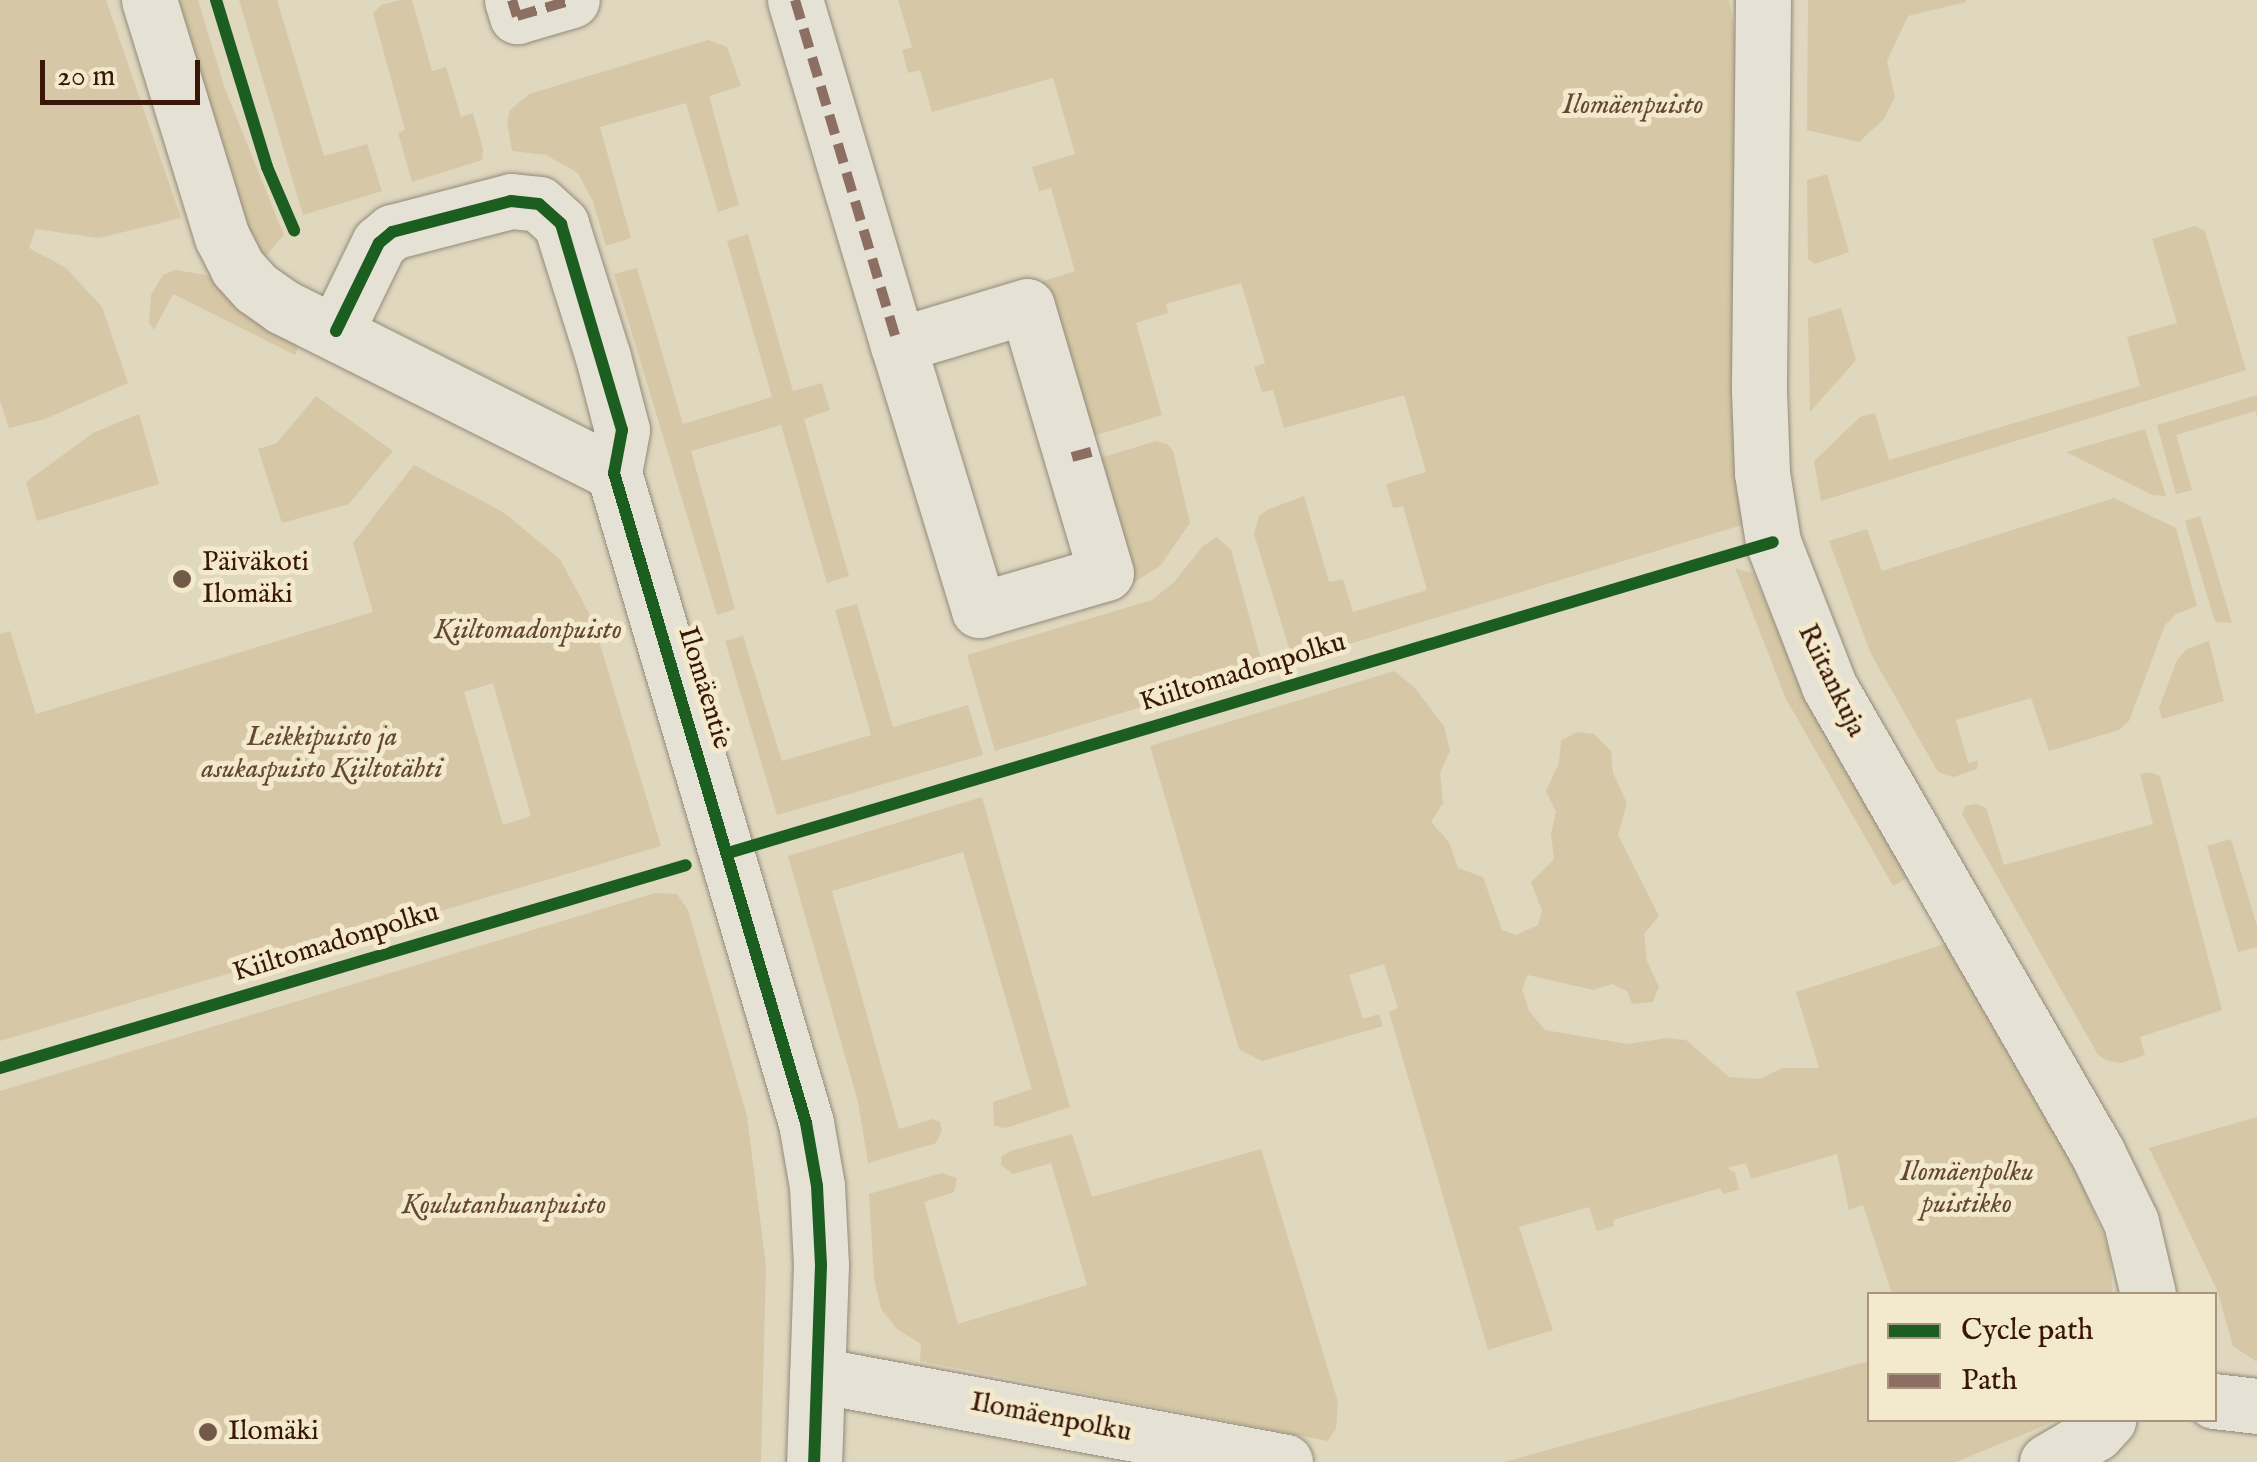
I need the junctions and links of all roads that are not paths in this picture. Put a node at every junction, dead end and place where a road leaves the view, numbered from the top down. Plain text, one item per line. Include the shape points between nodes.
1 (150, 0) edge
2 (512, 0) edge
3 (572, 0) edge
4 (794, 0) edge
5 (1763, 0) edge
6 (336, 330) junction
7 (898, 345) junction
8 (614, 474) junction
9 (2148, 1292) edge
10 (817, 1376) junction
11 (2217, 1401) edge
12 (2257, 1406) edge
13 (2106, 1422) edge
14 (814, 1462) edge
15 (1285, 1462) edge
16 (2047, 1462) edge

1 - 6 street via 236,267 283,308
2 - 3 street via 517,16
4 - 7 street
5 - 9 street, Riitankuja via 1760,390 1762,474 1773,542 1829,686 2097,1152 2131,1222
6 - 8 street
6 - 8 street, Ilomäentie via 379,243 392,232 511,200 539,204 562,224 603,357 622,430
7 - 7 street via 1027,306 1082,455 1106,573 979,610
8 - 10 street, Ilomäentie via 806,1123 821,1264
10 - 14 street, Ilomäentie
10 - 15 street, Ilomäenpolku
11 - 12 street
13 - 16 street

